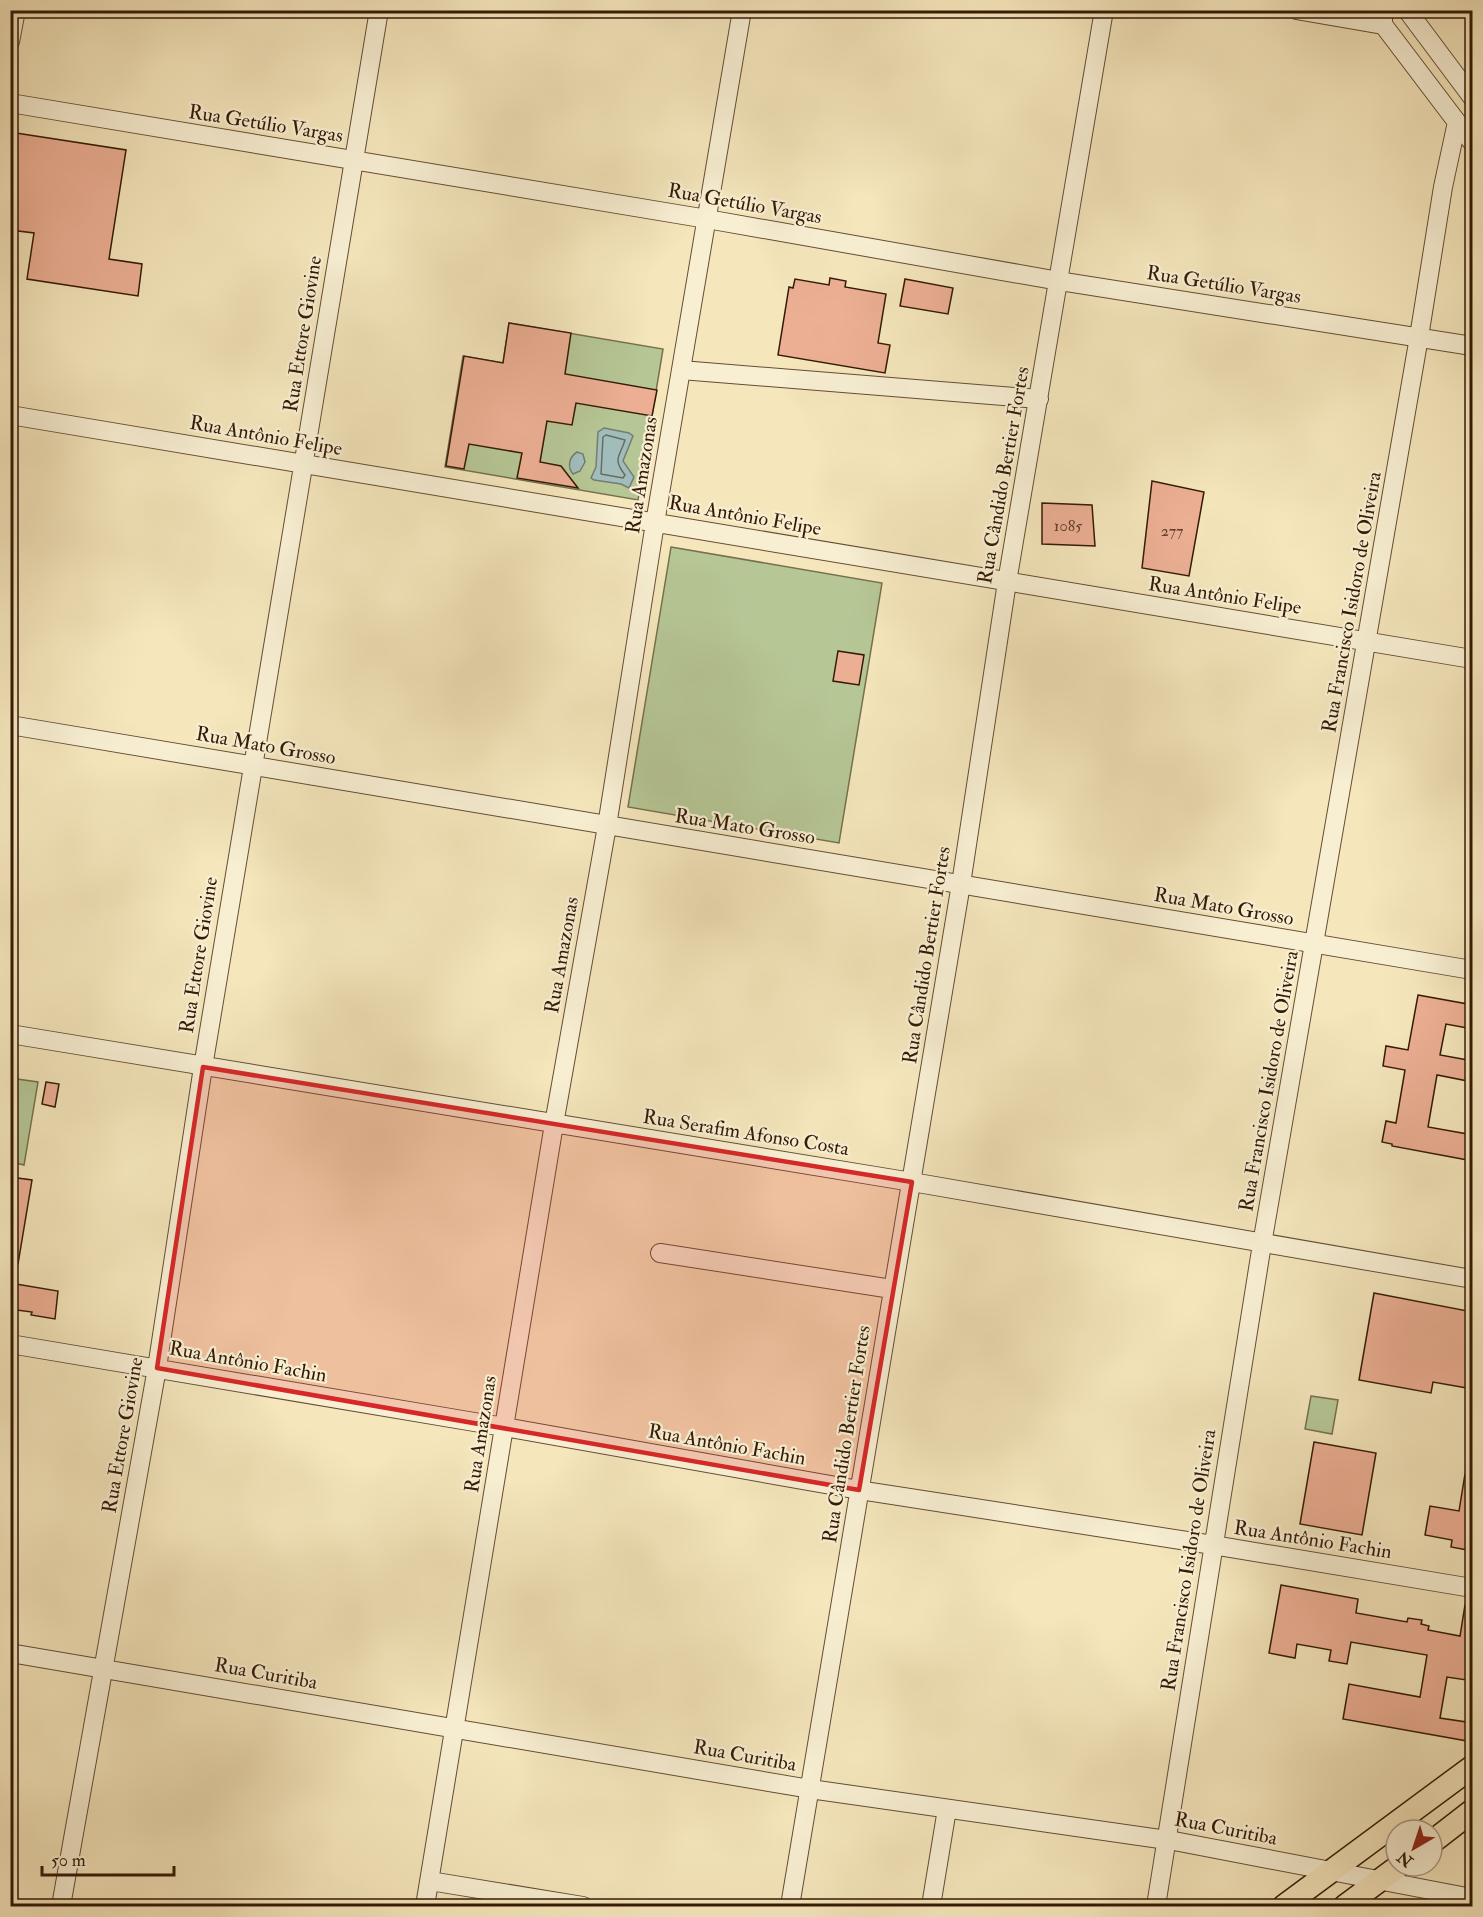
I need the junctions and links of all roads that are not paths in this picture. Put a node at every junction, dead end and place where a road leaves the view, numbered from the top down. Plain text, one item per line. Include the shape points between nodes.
1 (16, 10) edge
2 (379, 10) edge
3 (742, 10) edge
4 (1104, 10) edge
5 (1296, 10) edge
6 (1407, 10) edge
7 (1379, 15) edge
8 (10, 42) edge
9 (1473, 96) edge
10 (10, 103) edge
11 (1457, 122) junction
12 (1473, 142) edge
13 (354, 160) junction
14 (707, 219) junction
15 (1059, 281) junction
16 (1419, 337) junction
17 (1473, 346) edge
18 (681, 370) junction
19 (1039, 399) junction
20 (10, 415) edge
21 (304, 464) junction
22 (656, 523) junction
23 (1007, 582) junction
24 (1367, 640) junction
25 (1473, 659) edge
26 (10, 725) edge
27 (253, 765) junction
28 (607, 826) junction
29 (961, 884) junction
30 (1315, 944) junction
31 (1473, 970) edge
32 (10, 1034) edge
33 (203, 1067) junction
34 (554, 1124) junction
35 (912, 1182) junction
36 (1262, 1244) junction
37 (660, 1253) dead end
38 (1473, 1279) edge
39 (892, 1289) junction
40 (10, 1344) edge
41 (157, 1368) junction
42 (504, 1427) junction
43 (859, 1490) junction
44 (1213, 1545) junction
45 (1473, 1588) edge
46 (10, 1653) edge
47 (105, 1668) junction
48 (455, 1728) junction
49 (1473, 1767) edge
50 (810, 1789) junction
51 (947, 1809) junction
52 (1473, 1811) edge
53 (1444, 1833) edge
54 (1166, 1840) junction
55 (1331, 1871) junction
56 (1384, 1877) edge
57 (430, 1881) junction
58 (1379, 1881) junction
59 (1473, 1898) edge
60 (1453, 1901) edge
61 (61, 1906) edge
62 (425, 1906) edge
63 (583, 1906) edge
64 (790, 1906) edge
65 (931, 1906) edge
66 (1156, 1906) edge
67 (1284, 1906) edge
68 (1345, 1906) edge

1 - 8 street
2 - 13 street, Rua Ettore Giovine
3 - 14 street, Rua Amazonas
4 - 15 street, Rua Cândido Bertier Fortes
5 - 7 street
6 - 9 street
7 - 11 street
10 - 13 street, Rua Getúlio Vargas
11 - 12 street
11 - 16 street, Rua Francisco Isidoro de Oliveira
13 - 14 street, Rua Getúlio Vargas
13 - 21 street, Rua Ettore Giovine
14 - 15 street, Rua Getúlio Vargas
14 - 18 street, Rua Amazonas
15 - 16 street, Rua Getúlio Vargas
15 - 19 street, Rua Cândido Bertier Fortes
16 - 17 street, Rua Getúlio Vargas
16 - 24 street, Rua Francisco Isidoro de Oliveira
18 - 19 street
18 - 22 street, Rua Amazonas
19 - 23 street, Rua Cândido Bertier Fortes
20 - 21 street, Rua Antônio Felipe
21 - 22 street, Rua Antônio Felipe
21 - 27 street, Rua Ettore Giovine
22 - 23 street, Rua Antônio Felipe
22 - 28 street, Rua Amazonas
23 - 24 street, Rua Antônio Felipe
23 - 29 street, Rua Cândido Bertier Fortes
24 - 25 street, Rua Antônio Felipe
24 - 30 street, Rua Francisco Isidoro de Oliveira
26 - 27 street, Rua Mato Grosso
27 - 28 street, Rua Mato Grosso
27 - 33 street, Rua Ettore Giovine
28 - 29 street, Rua Mato Grosso
28 - 34 street, Rua Amazonas
29 - 30 street, Rua Mato Grosso
29 - 35 street, Rua Cândido Bertier Fortes
30 - 31 street, Rua Mato Grosso
30 - 36 street, Rua Francisco Isidoro de Oliveira
32 - 33 street, Rua Serafim Afonso Costa
33 - 34 street, Rua Serafim Afonso Costa
33 - 41 street, Rua Ettore Giovine
34 - 35 street, Rua Serafim Afonso Costa
34 - 42 street, Rua Amazonas
35 - 36 street, Rua Serafim Afonso Costa
35 - 39 street, Rua Cândido Bertier Fortes
36 - 38 street, Rua Serafim Afonso Costa
36 - 44 street, Rua Francisco Isidoro de Oliveira
37 - 39 street
39 - 43 street, Rua Cândido Bertier Fortes
40 - 41 street, Rua Antônio Fachin
41 - 42 street, Rua Antônio Fachin
41 - 47 street, Rua Ettore Giovine
42 - 43 street, Rua Antônio Fachin
42 - 48 street, Rua Amazonas
43 - 44 street, Rua Antônio Fachin
43 - 50 street, Rua Cândido Bertier Fortes
44 - 45 street, Rua Antônio Fachin
44 - 54 street, Rua Francisco Isidoro de Oliveira
46 - 47 street, Rua Curitiba
47 - 48 street, Rua Curitiba
47 - 61 street, Rua Ettore Giovine
48 - 50 street, Rua Curitiba
48 - 57 street, Rua Amazonas
49 - 55 main road
50 - 51 street, Rua Curitiba
50 - 64 street, Rua Cândido Bertier Fortes
51 - 54 street, Rua Curitiba
51 - 65 street
52 - 53 main road
54 - 55 street, Rua Curitiba
54 - 66 street, Rua Francisco Isidoro de Oliveira
55 - 58 street, Rua Curitiba
55 - 67 main road
56 - 58 main road
57 - 62 street, Rua Amazonas
57 - 63 street
58 - 60 street, Rua Curitiba
58 - 68 main road
59 - 60 street, Rua Curitiba

